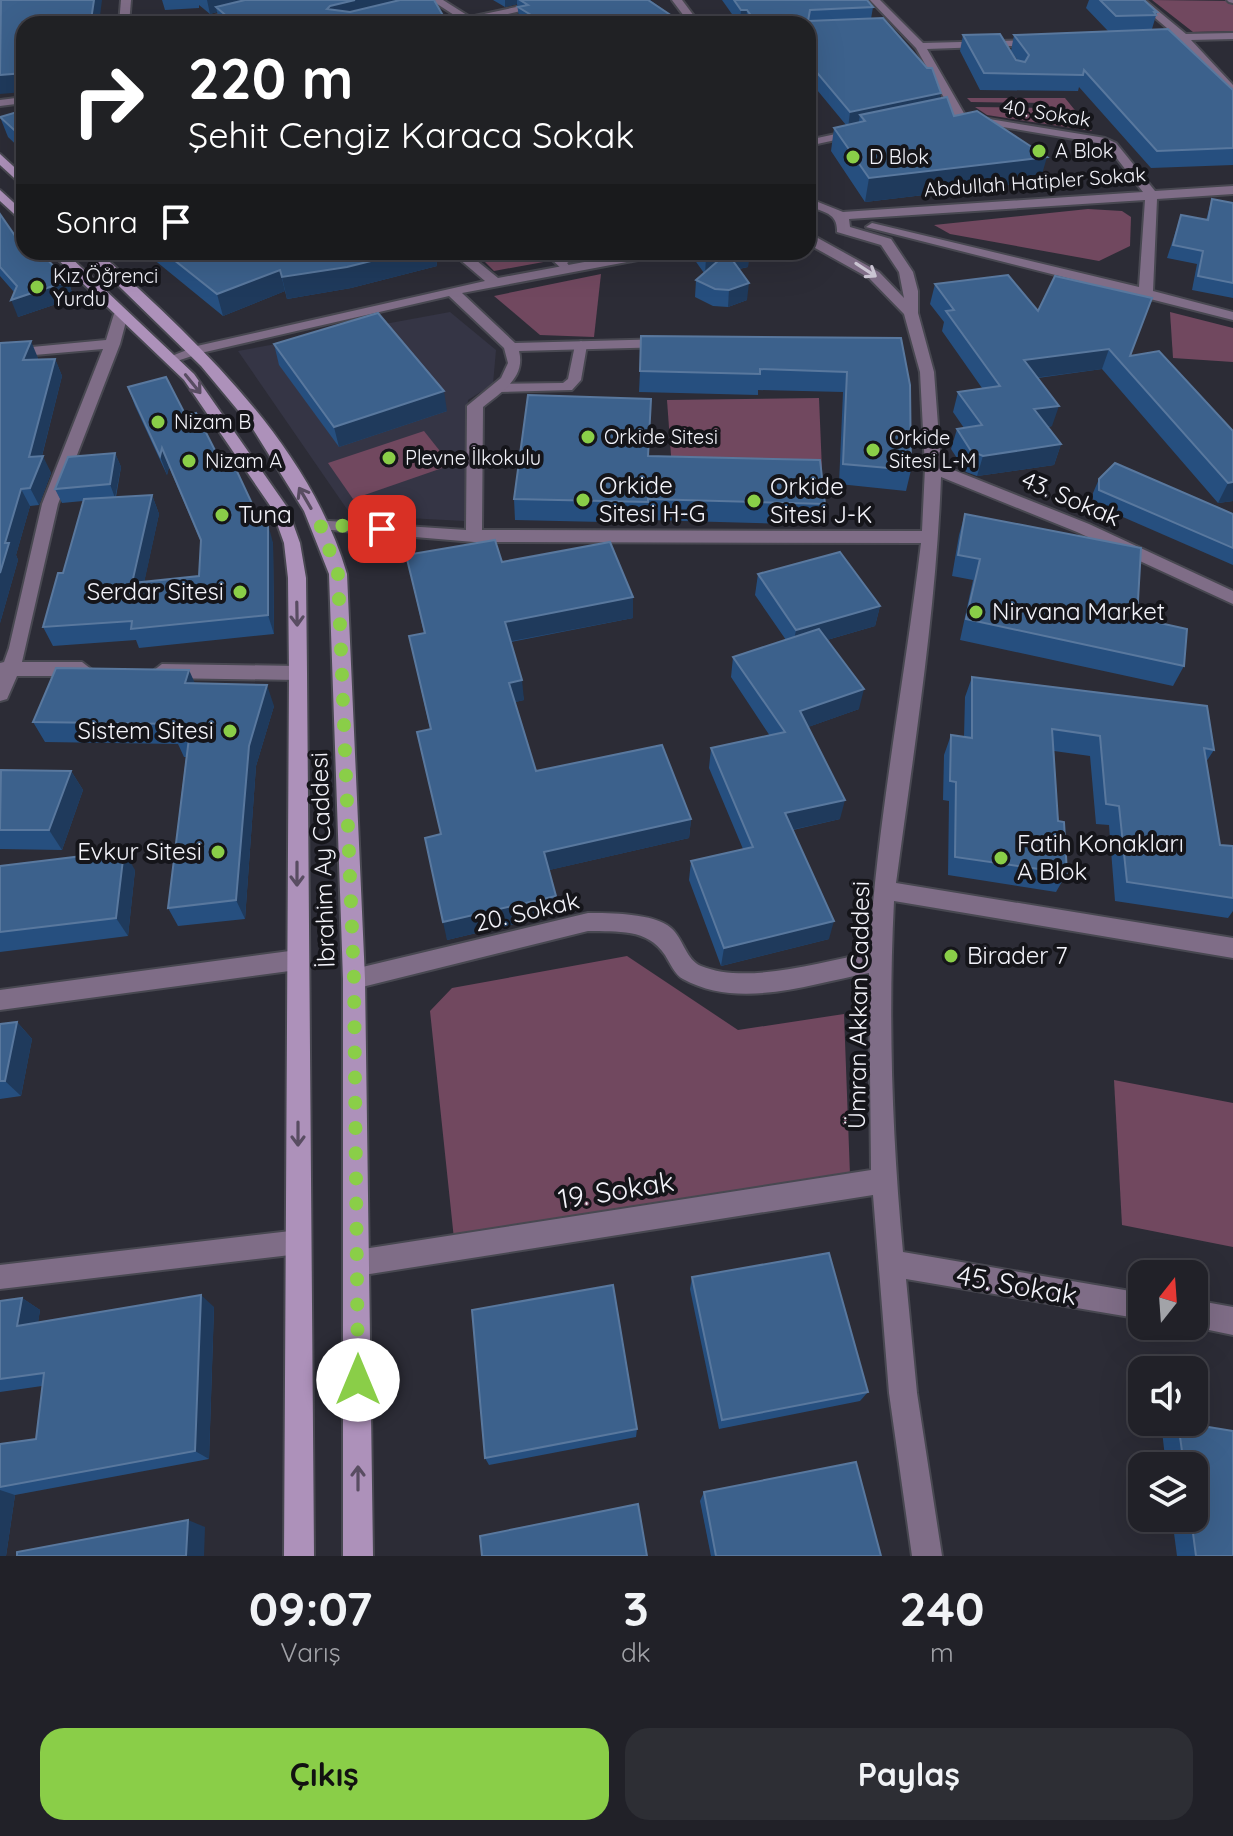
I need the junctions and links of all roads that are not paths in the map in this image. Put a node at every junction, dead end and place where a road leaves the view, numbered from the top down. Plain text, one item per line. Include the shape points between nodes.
1 (293, 0) edge
2 (562, 0) edge
3 (875, 0) edge
4 (1139, 0) edge
5 (437, 1) edge
6 (424, 5) edge
7 (223, 16) edge
8 (463, 16) edge
9 (497, 16) edge
10 (901, 26) junction
11 (885, 27) edge
12 (1233, 36) edge
13 (1183, 37) junction
14 (1137, 38) edge
15 (1044, 42) edge
16 (997, 43) junction
17 (920, 46) junction
18 (1004, 53) edge
19 (1233, 91) edge
20 (960, 116) junction
21 (923, 117) edge
22 (866, 130) edge
23 (816, 141) edge
24 (0, 158) edge
25 (16, 175) edge
26 (1233, 190) edge
27 (1151, 194) junction
28 (1, 196) edge
29 (816, 206) edge
30 (16, 211) edge
31 (842, 222) junction
32 (816, 238) edge
33 (816, 242) edge
34 (65, 260) edge
35 (100, 260) edge
36 (468, 260) edge
37 (558, 261) edge
38 (496, 283) junction
39 (452, 291) junction
40 (1146, 292) junction
41 (911, 313) junction
42 (121, 314) junction
43 (1233, 316) edge
44 (686, 343) edge
45 (113, 344) junction
46 (581, 345) junction
47 (511, 347) junction
48 (197, 350) junction
49 (0, 354) edge
50 (171, 359) junction
51 (498, 388) junction
52 (933, 468) junction
53 (320, 524) junction
54 (474, 536) junction
55 (930, 537) junction
56 (1233, 598) edge
57 (6, 668) edge
58 (108, 670) edge
59 (140, 670) edge
60 (298, 673) junction
61 (0, 694) edge
62 (884, 890) junction
63 (1233, 948) edge
64 (297, 960) junction
65 (880, 961) junction
66 (354, 979) junction
67 (0, 1000) edge
68 (884, 1181) junction
69 (299, 1242) junction
70 (357, 1263) junction
71 (892, 1263) junction
72 (0, 1277) edge
73 (1128, 1304) edge
74 (1208, 1317) edge
75 (1233, 1321) edge
76 (299, 1556) edge
77 (358, 1556) edge
78 (927, 1556) edge

1 - 7 street
2 - 9 street
3 - 10 street
4 - 13 street
5 - 6 street
5 - 8 street
10 - 11 street
10 - 17 street
12 - 13 street
13 - 14 street
13 - 19 street
15 - 16 street
16 - 17 street
16 - 18 lane
17 - 20 street
20 - 21 street, 40. Sokak
20 - 27 street, 40. Sokak via 1101,140 1112,145
22 - 23 street
24 - 25 main road
26 - 27 street, Abdullah Hatipler Sokak
27 - 31 street, Abdullah Hatipler Sokak
27 - 40 street
28 - 30 main road
29 - 31 street
31 - 32 street, Abdullah Hatipler Sokak via 831,237
31 - 40 street
31 - 41 street, Ümran Akkan Caddesi via 886,242 897,255 911,291
33 -> 41 street via 874,275
34 - 42 main road, İbrahim Ay Caddesi
35 - 48 main road, İbrahim Ay Caddesi
36 - 38 street
37 - 38 street
38 - 39 street
39 - 47 street
39 - 48 street
40 - 43 street
41 - 52 street, Ümran Akkan Caddesi via 910,344 927,372
42 - 45 street
42 - 50 main road, İbrahim Ay Caddesi
44 - 46 street
45 - 49 street
45 - 57 street via 49,505
46 - 47 street
46 - 51 lane via 574,380 567,387
47 - 51 street via 515,363
48 - 50 street
53 -> 48 main road, İbrahim Ay Caddesi via 252,413
50 -> 60 main road, İbrahim Ay Caddesi via 226,427 279,507 297,578
51 - 54 street via 475,406
52 - 55 street, Ümran Akkan Caddesi
52 - 56 street, 43. Sokak via 1083,528
53 - 54 street
53 - 66 main road, İbrahim Ay Caddesi via 338,574
54 - 55 street
55 - 62 street, Ümran Akkan Caddesi
57 - 58 street
57 - 61 street
59 - 60 street
60 -> 64 main road, İbrahim Ay Caddesi
62 - 63 street
62 - 65 street, Ümran Akkan Caddesi
64 - 67 street
64 -> 69 main road, İbrahim Ay Caddesi
65 - 66 street, 20. Sokak via 764,982 722,984 688,971 663,934 628,923 588,922
65 - 68 street, Ümran Akkan Caddesi
66 - 70 main road, İbrahim Ay Caddesi
68 - 70 street, 19. Sokak
68 - 71 street, Ümran Akkan Caddesi
69 - 72 lane
69 - 76 main road, İbrahim Ay Caddesi
77 -> 70 main road, İbrahim Ay Caddesi
71 - 73 street, 45. Sokak
71 - 78 street, Ümran Akkan Caddesi via 903,1393
74 - 75 street

